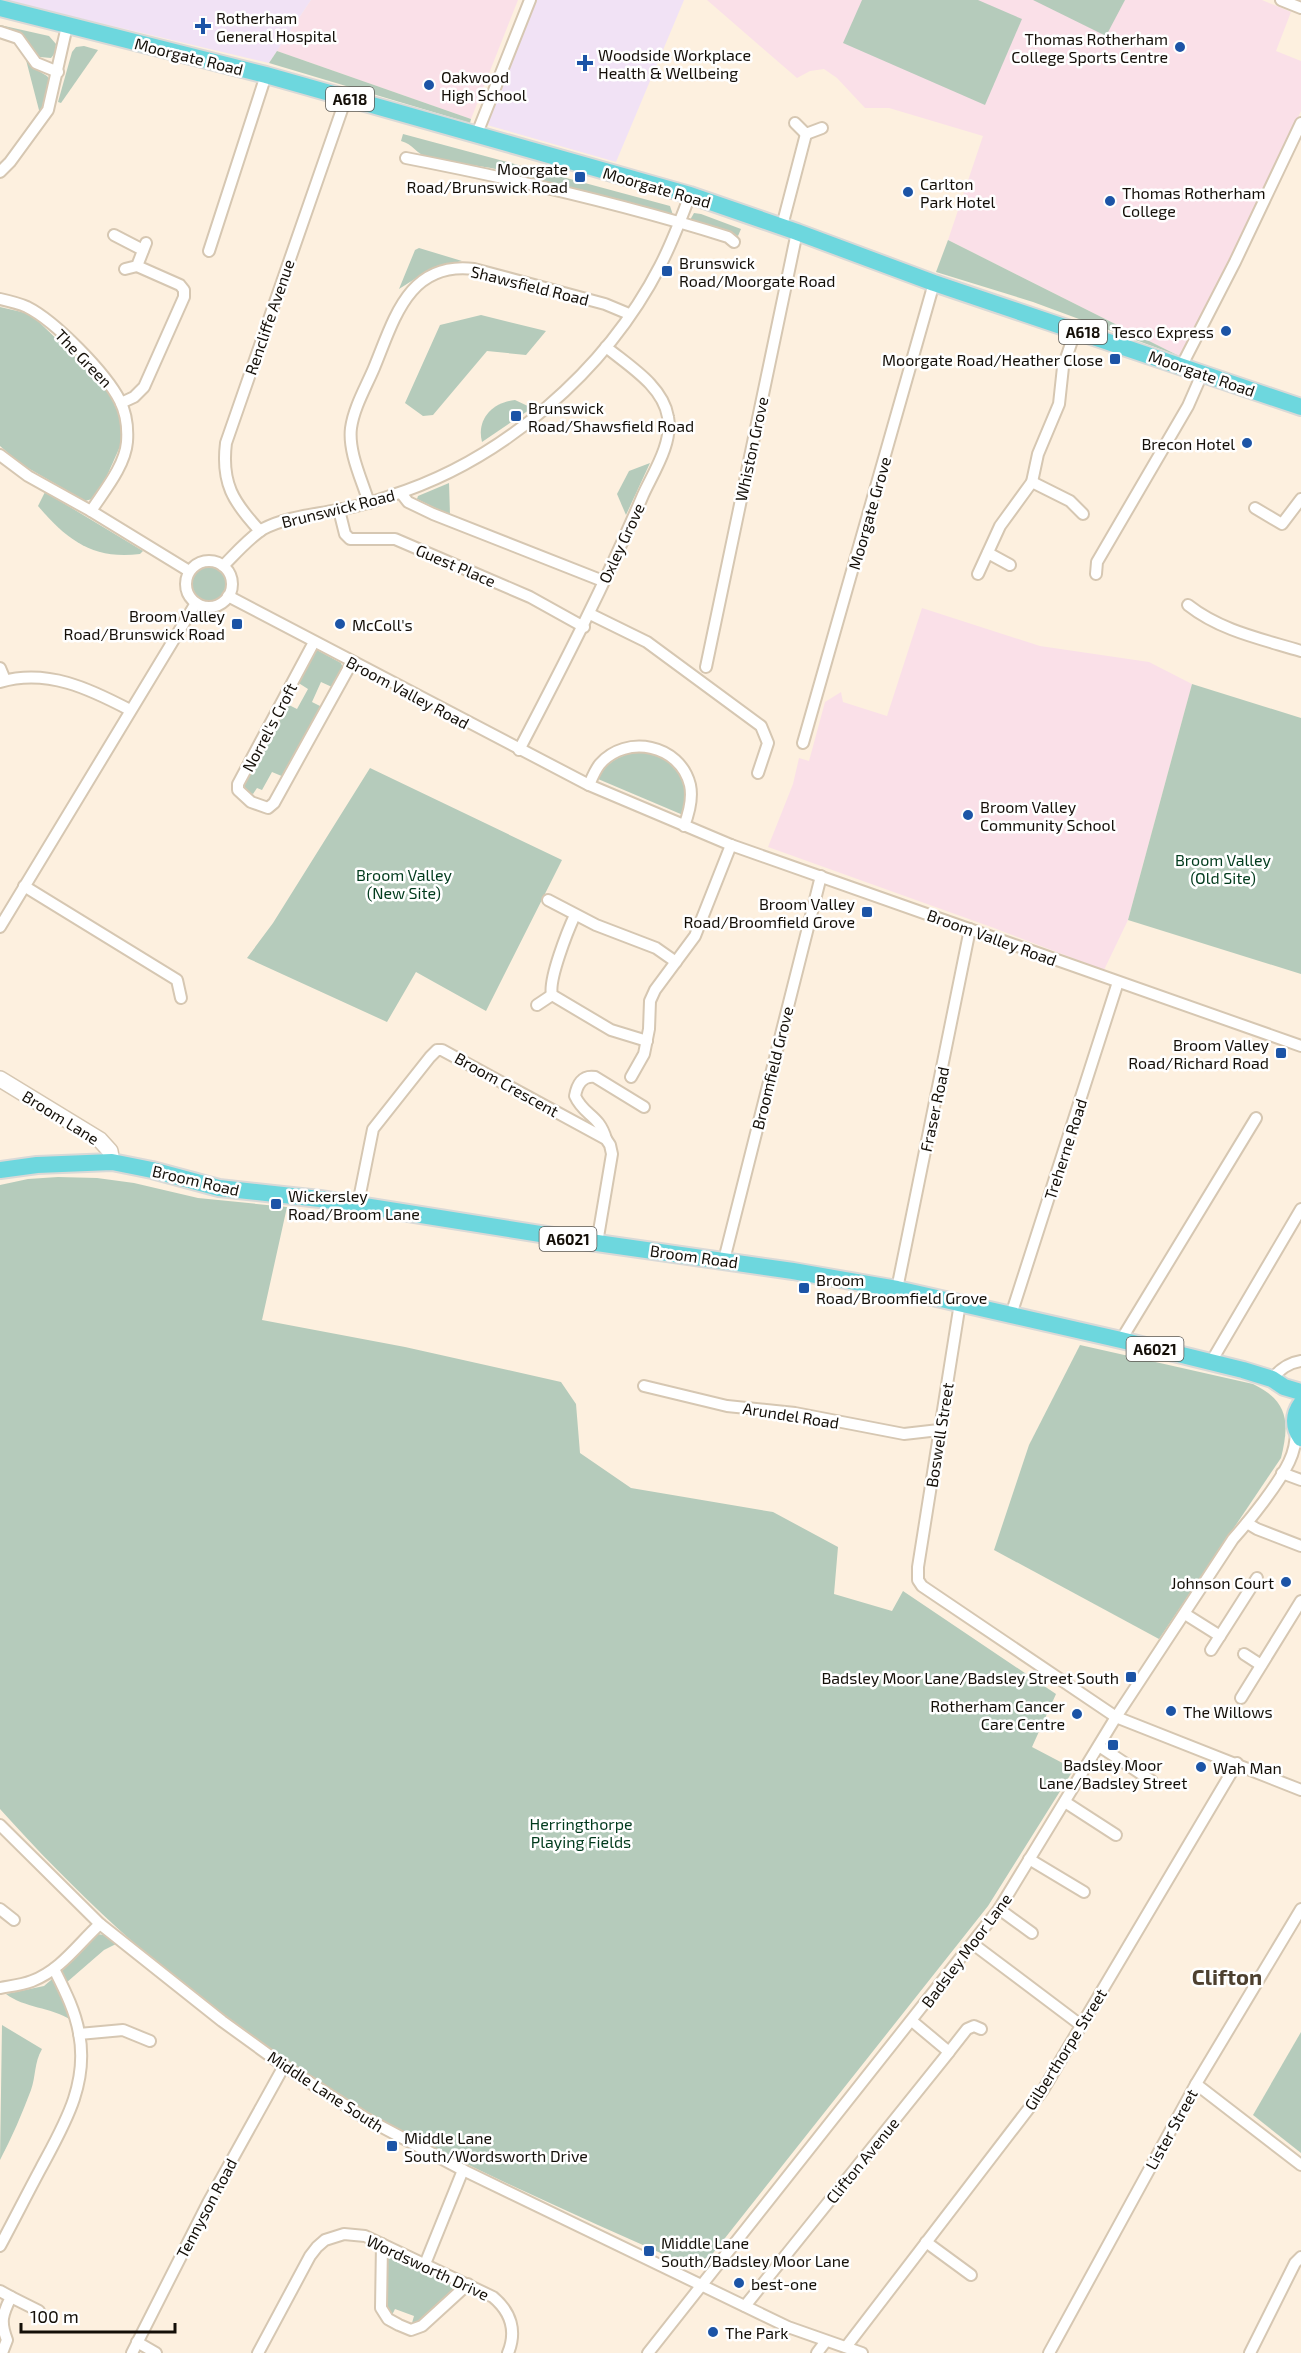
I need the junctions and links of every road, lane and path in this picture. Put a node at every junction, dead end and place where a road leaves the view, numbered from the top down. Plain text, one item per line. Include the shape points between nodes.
1 (530, 0) edge
2 (1281, 0) edge
3 (0, 8) edge
4 (1301, 8) edge
5 (67, 26) junction
6 (0, 32) edge
7 (58, 72) junction
8 (266, 75) junction
9 (346, 98) junction
10 (795, 123) dead end
11 (1301, 123) edge
12 (822, 128) dead end
13 (806, 134) junction
14 (476, 136) junction
15 (406, 158) dead end
16 (0, 172) edge
17 (690, 195) junction
18 (680, 222) junction
19 (790, 229) junction
20 (114, 235) dead end
21 (734, 242) dead end
22 (208, 251) dead end
23 (137, 266) junction
24 (125, 269) dead end
25 (934, 283) junction
26 (0, 299) edge
27 (629, 314) junction
28 (1076, 329) junction
29 (606, 346) junction
30 (1181, 367) junction
31 (1202, 374) junction
32 (122, 403) junction
33 (1300, 404) edge
34 (0, 455) edge
35 (1032, 482) junction
36 (401, 493) junction
37 (1301, 499) edge
38 (369, 503) junction
39 (1255, 508) dead end
40 (339, 510) junction
41 (91, 511) junction
42 (1083, 514) dead end
43 (260, 531) junction
44 (988, 553) junction
45 (1010, 565) dead end
46 (223, 566) junction
47 (189, 571) junction
48 (978, 574) dead end
49 (1096, 574) dead end
50 (603, 581) junction
51 (228, 596) junction
52 (196, 603) junction
53 (1188, 605) dead end
54 (590, 614) junction
55 (584, 627) junction
56 (315, 642) junction
57 (1301, 651) edge
58 (352, 662) junction
59 (706, 667) dead end
60 (0, 668) edge
61 (2, 681) edge
62 (130, 710) junction
63 (803, 743) dead end
64 (519, 750) junction
65 (758, 773) dead end
66 (588, 785) junction
67 (684, 826) junction
68 (730, 845) junction
69 (821, 876) junction
70 (24, 885) junction
71 (548, 900) dead end
72 (575, 915) junction
73 (0, 927) edge
74 (970, 929) junction
75 (676, 963) junction
76 (1118, 982) junction
77 (552, 994) junction
78 (181, 998) dead end
79 (537, 1005) dead end
80 (647, 1041) junction
81 (1301, 1046) edge
82 (631, 1077) dead end
83 (0, 1079) edge
84 (644, 1107) dead end
85 (1256, 1118) dead end
86 (606, 1139) junction
87 (112, 1162) junction
88 (0, 1170) edge
89 (358, 1204) junction
90 (1301, 1209) edge
91 (597, 1243) junction
92 (724, 1260) junction
93 (897, 1289) junction
94 (960, 1303) junction
95 (1011, 1315) junction
96 (1121, 1340) junction
97 (1301, 1361) edge
98 (1211, 1362) junction
99 (1278, 1383) junction
100 (644, 1386) dead end
101 (1301, 1392) edge
102 (1298, 1422) edge
103 (939, 1430) junction
104 (1301, 1454) edge
105 (1289, 1462) junction
106 (1282, 1473) junction
107 (1301, 1480) edge
108 (1247, 1523) junction
109 (1301, 1546) edge
110 (1257, 1578) dead end
111 (1301, 1601) edge
112 (1185, 1614) junction
113 (1220, 1636) junction
114 (1212, 1650) dead end
115 (1244, 1654) dead end
116 (1261, 1665) junction
117 (1240, 1698) dead end
118 (1116, 1717) junction
119 (1099, 1746) junction
120 (1237, 1763) junction
121 (1152, 1781) dead end
122 (1301, 1790) edge
123 (1065, 1802) junction
124 (0, 1825) edge
125 (1116, 1835) dead end
126 (1029, 1859) junction
127 (1084, 1892) dead end
128 (999, 1909) junction
129 (1301, 1909) edge
130 (0, 1912) edge
131 (14, 1920) dead end
132 (100, 1924) junction
133 (1032, 1933) dead end
134 (973, 1944) junction
135 (54, 1969) junction
136 (0, 1988) edge
137 (912, 2021) junction
138 (1082, 2026) junction
139 (981, 2029) dead end
140 (79, 2034) junction
141 (150, 2041) dead end
142 (949, 2052) junction
143 (284, 2066) junction
144 (1196, 2084) junction
145 (1301, 2165) edge
146 (463, 2170) junction
147 (927, 2242) junction
148 (382, 2244) junction
149 (0, 2246) edge
150 (1301, 2257) edge
151 (425, 2264) junction
152 (970, 2275) dead end
153 (468, 2284) junction
154 (701, 2284) junction
155 (0, 2291) edge
156 (11, 2297) junction
157 (745, 2306) junction
158 (39, 2311) dead end
159 (826, 2341) junction
160 (137, 2342) junction
161 (846, 2347) junction
162 (2, 2353) edge
163 (132, 2353) edge
164 (156, 2353) edge
165 (258, 2353) edge
166 (508, 2353) edge
167 (648, 2353) edge
168 (817, 2353) edge
169 (862, 2353) edge
170 (1049, 2353) edge
171 (1250, 2353) edge

1 - 14 street
2 - 4 street
3 - 5 main road, Moorgate Road / A618
5 - 7 street
5 - 8 main road, Moorgate Road / A618
6 - 7 street via 18,38 36,63
7 - 16 street via 48,110
8 - 9 main road, Moorgate Road / A618
8 - 22 street
9 - 14 main road, Moorgate Road / A618
9 - 43 street, Rencliffe Avenue via 226,442 224,470 231,493 237,506
10 - 13 street
11 - 30 street
12 - 13 street
13 - 19 street, Whiston Grove
14 - 17 main road, Moorgate Road / A618
15 - 18 street, Moorgate Road via 492,174
17 - 18 street, Brunswick Road
17 - 19 main road, Moorgate Road / A618
18 - 21 street, Moorgate Road
18 - 27 street, Brunswick Road via 659,267
19 - 25 main road, Moorgate Road / A618
19 - 59 street, Whiston Grove
20 - 23 street via 144,247
23 - 24 street
23 - 32 street via 180,285 184,297 144,387
25 - 28 main road, Moorgate Road / A618
25 - 63 street, Moorgate Grove
26 - 32 street, The Green via 27,307 45,319 104,377
27 - 29 street, Brunswick Road
27 - 38 street, Shawsfield Road via 611,305 461,267 420,283 401,303 354,416 351,440
28 - 30 main road, Moorgate Road / A618
28 - 35 street via 1062,367 1059,404 1038,454
29 - 36 street, Brunswick Road via 560,396 519,430 476,458
29 - 50 street, Oxley Grove via 657,392 669,427 663,449
30 - 31 main road, Moorgate Road / A618
31 - 33 main road, Moorgate Road / A618
31 - 49 street via 1188,406 1097,562
32 - 41 street, The Green via 126,449
34 - 41 street via 28,476
35 - 42 street via 1070,501
35 - 44 street via 1000,526
36 - 38 street, Brunswick Road
36 - 50 street via 408,502 433,514
37 - 39 street via 1282,524
38 - 40 street, Brunswick Road
40 - 43 street, Brunswick Road via 287,519
40 - 55 street, Guest Place via 345,534 350,538 394,539 530,597
41 - 47 street
43 - 46 street, Brunswick Road
44 - 45 street
44 - 48 street
46 - 47 street via 201,562
46 - 51 street via 232,584
47 - 52 street via 187,592
50 - 54 street, Oxley Grove
51 - 52 street via 217,606
51 - 56 street, Broom Valley Road
52 - 62 street
53 - 57 street via 1227,628
54 - 55 street, Oxley Grove
54 - 65 street via 647,642 761,726 768,743
55 - 64 street, Oxley Grove
56 - 58 street, Broom Valley Road
56 - 58 street, Norrel's Croft via 238,784 238,790 251,802 268,808 274,803
58 - 64 street, Broom Valley Road
60 - 61 street
61 - 62 street via 28,678 68,682
62 - 70 street
64 - 66 street, Broom Valley Road
66 - 67 street, Broom Valley Road
66 - 67 street via 600,765 615,753 635,746 660,750 681,766 690,785
67 - 68 street, Broom Valley Road
68 - 69 street, Broom Valley Road
68 - 75 street via 701,924
69 - 74 street, Broom Valley Road
69 - 92 street, Broomfield Grove
70 - 73 street
70 - 78 street via 177,980
71 - 72 street
72 - 75 street via 656,948
72 - 77 street via 563,940
74 - 76 street, Broom Valley Road
74 - 93 street, Fraser Road
75 - 80 street via 654,990
76 - 81 street, Broom Valley Road
76 - 95 street, Treherne Road
77 - 79 street
77 - 80 street via 621,1035
80 - 82 street
83 - 87 main road, Broom Lane via 100,1140 110,1151
84 - 86 street via 595,1077 583,1078 575,1096 603,1126
85 - 96 street
86 - 89 street, Broom Crescent via 450,1053 437,1050 373,1129
86 - 91 street via 612,1154
87 - 88 main road, A6021
87 - 89 main road, Broom Road / A6021 via 219,1188
89 - 91 main road, Broom Road / A6021
90 - 98 street
91 - 92 main road, Broom Road / A6021
92 - 93 main road, Broom Road / A6021
93 - 94 main road, Broom Road / A6021
94 - 95 main road, Broom Road / A6021
94 - 103 street, Boswell Street
95 - 96 main road, Broom Road / A6021
96 - 98 main road, Broom Road / A6021
97 - 99 street via 1281,1368
98 - 99 main road, Broom Road / A6021
99 - 101 main road, Broom Road / A6021
99 - 102 main road via 1292,1402
100 - 103 street, Arundel Road via 727,1406 795,1413 904,1434
102 - 105 street, Badsley Moor Lane
103 - 118 street, Boswell Street via 918,1580
104 - 105 street, Badsley Moor Lane
105 - 106 street, Badsley Moor Lane
106 - 107 street
106 - 108 street, Badsley Moor Lane
108 - 109 street
108 - 112 street, Badsley Moor Lane
110 - 113 street
111 - 116 street
112 - 113 street
112 - 118 street, Badsley Moor Lane
113 - 114 street
115 - 116 street
116 - 117 street
118 - 119 street, Badsley Moor Lane
118 - 120 street
119 - 121 street
119 - 123 street, Badsley Moor Lane
120 - 122 street
120 - 138 street, Gilberthorpe Street
123 - 125 street
123 - 126 street, Badsley Moor Lane
124 - 132 street, Middle Lane South
126 - 127 street
126 - 128 street, Badsley Moor Lane
128 - 133 street
128 - 134 street, Badsley Moor Lane
129 - 144 street, Lister Street
130 - 131 street
132 - 135 street
132 - 143 street, Middle Lane South
134 - 137 street, Badsley Moor Lane
134 - 138 street
135 - 136 street via 32,1981
135 - 140 street via 70,2001
137 - 142 street
137 - 154 street, Badsley Moor Lane
138 - 147 street, Gilberthorpe Street via 1043,2090
139 - 142 street, Clifton Avenue via 970,2027
140 - 141 street via 123,2030
140 - 149 street via 81,2064 73,2106
142 - 157 street, Clifton Avenue
143 - 146 street, Middle Lane South via 365,2118
143 - 160 street, Tennyson Road via 207,2204
144 - 145 street
144 - 170 street, Lister Street
146 - 151 street
146 - 154 street, Middle Lane South
147 - 152 street
147 - 161 street, Gilberthorpe Street
148 - 151 street, Wordsworth Drive
148 - 153 street via 381,2308 388,2319 399,2325 411,2330 422,2326
148 - 165 street, Wordsworth Drive via 365,2236 344,2234 317,2247
150 - 171 street
151 - 153 street, Wordsworth Drive
153 - 166 street, Wordsworth Drive via 493,2297 507,2311 512,2330
154 - 157 street, Middle Lane South
154 - 167 street, Badsley Moor Lane
155 - 156 street
156 - 158 street
156 - 162 street via 1,2318 7,2340
157 - 159 street, Middle Lane South
159 - 161 street, Middle Lane South
159 - 168 street
160 - 163 street, Tennyson Road
160 - 164 street
161 - 169 street, Middle Lane South

